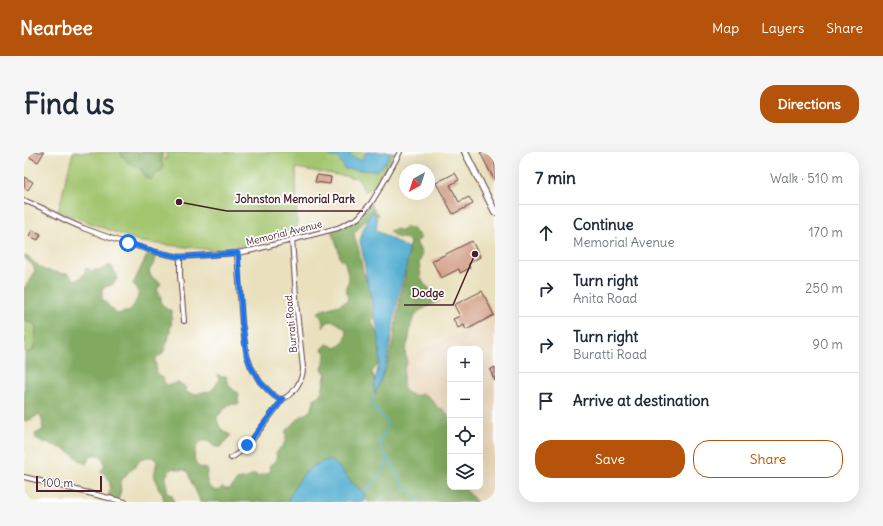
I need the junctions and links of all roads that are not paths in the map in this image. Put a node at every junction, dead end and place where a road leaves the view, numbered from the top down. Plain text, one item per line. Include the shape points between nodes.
1 (400, 152) edge
2 (465, 152) edge
3 (24, 202) edge
4 (495, 212) edge
5 (292, 240) junction
6 (238, 253) junction
7 (180, 257) junction
8 (184, 321) dead end
9 (283, 399) junction
10 (231, 458) dead end
11 (24, 477) edge
12 (125, 502) edge

1 - 5 street, Memorial Avenue via 382,185 358,218 343,226
2 - 4 main road
3 - 7 street, Memorial Avenue via 116,240
5 - 6 street, Memorial Avenue
5 - 9 street, Burrati Road via 303,373 299,383
6 - 7 street, Memorial Avenue
6 - 9 street via 242,323 247,356 260,382 273,395
7 - 8 street
9 - 10 street, Burrati Road via 246,448
11 - 12 street

